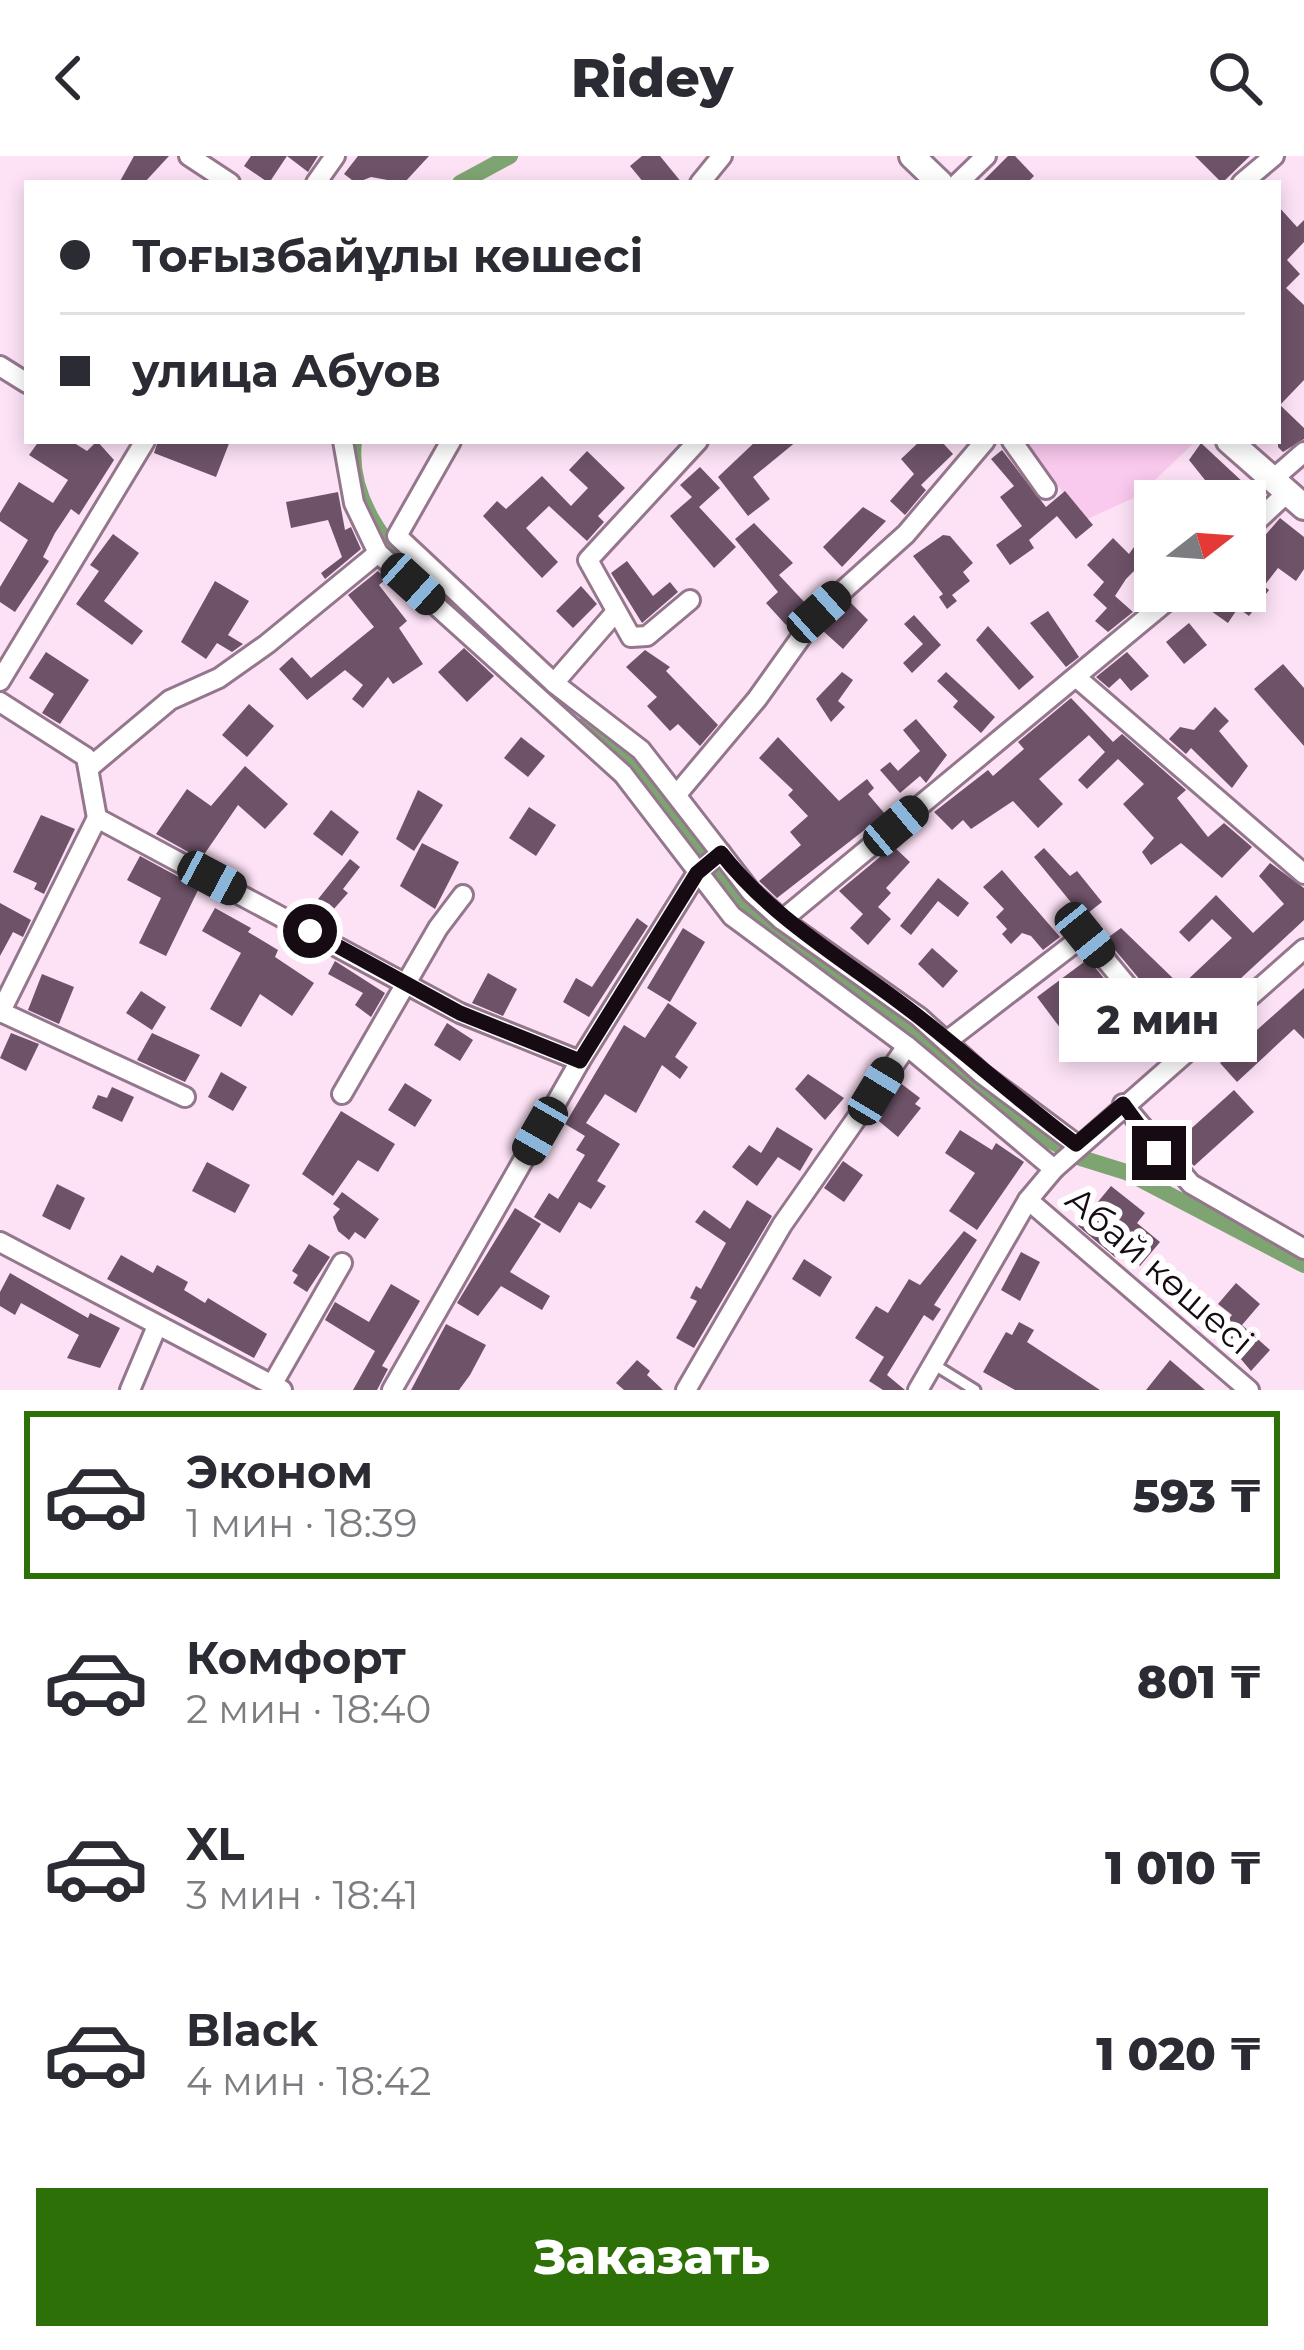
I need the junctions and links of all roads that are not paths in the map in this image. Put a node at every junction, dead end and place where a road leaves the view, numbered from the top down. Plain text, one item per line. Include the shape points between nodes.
1 (189, 156) edge
2 (722, 156) edge
3 (912, 156) edge
4 (986, 156) edge
5 (1274, 156) edge
6 (225, 180) edge
7 (702, 180) edge
8 (937, 180) edge
9 (961, 180) edge
10 (1246, 180) edge
11 (344, 444) edge
12 (450, 444) edge
13 (695, 444) edge
14 (983, 444) edge
15 (1014, 444) edge
16 (1232, 444) edge
17 (134, 445) edge
18 (1304, 452) edge
19 (1046, 489) dead end
20 (1288, 493) edge
21 (378, 553) junction
22 (690, 600) dead end
23 (1155, 612) edge
24 (614, 614) junction
25 (1078, 678) junction
26 (0, 680) edge
27 (554, 683) junction
28 (0, 702) edge
29 (90, 767) junction
30 (678, 794) junction
31 (97, 818) junction
32 (721, 853) junction
33 (697, 873) junction
34 (1304, 874) edge
35 (463, 895) dead end
36 (782, 920) junction
37 (1304, 949) edge
38 (407, 985) junction
39 (0, 1012) edge
40 (946, 1042) junction
41 (907, 1046) junction
42 (1183, 1053) junction
43 (580, 1061) junction
44 (343, 1094) dead end
45 (184, 1097) dead end
46 (1123, 1104) junction
47 (1076, 1144) junction
48 (1054, 1169) junction
49 (1028, 1200) junction
50 (0, 1242) edge
51 (1304, 1249) edge
52 (342, 1264) dead end
53 (157, 1326) junction
54 (933, 1364) junction
55 (277, 1388) edge
56 (130, 1390) edge
57 (392, 1390) edge
58 (686, 1390) edge
59 (918, 1390) edge
60 (975, 1390) edge
61 (1249, 1390) edge

1 - 6 street
2 - 7 street
3 - 8 main road
4 - 9 street
5 - 10 street
11 - 21 street via 354,503
12 - 27 street via 397,536
13 - 24 street via 588,555
14 - 30 street via 920,520 819,612
15 - 19 street
16 - 20 main road
17 - 26 street
18 - 20 street
21 - 29 street via 267,644 170,700
21 - 33 street via 623,774
22 - 24 street via 639,640
23 - 25 street
24 - 27 street
25 - 34 street
25 - 36 street
27 - 30 street via 641,750
28 - 29 street via 78,750
29 - 31 street
30 - 32 street
31 - 38 street
31 - 39 street
32 - 33 street
32 - 36 street
33 - 41 street via 732,916
33 - 43 street
35 - 38 street
36 - 40 street
37 - 42 street
38 - 43 street
38 - 44 street
39 - 45 street
40 - 42 street via 1085,935
40 - 47 street
41 - 48 street
41 - 58 street via 782,1226
42 - 46 street
43 - 57 street
46 - 47 street
46 - 51 street via 1191,1184
47 - 48 street
48 - 49 street
49 - 54 street
49 - 61 street, Абай көшесі
50 - 53 street
52 - 55 street
53 - 55 street
53 - 56 street
54 - 59 street
54 - 60 lane

